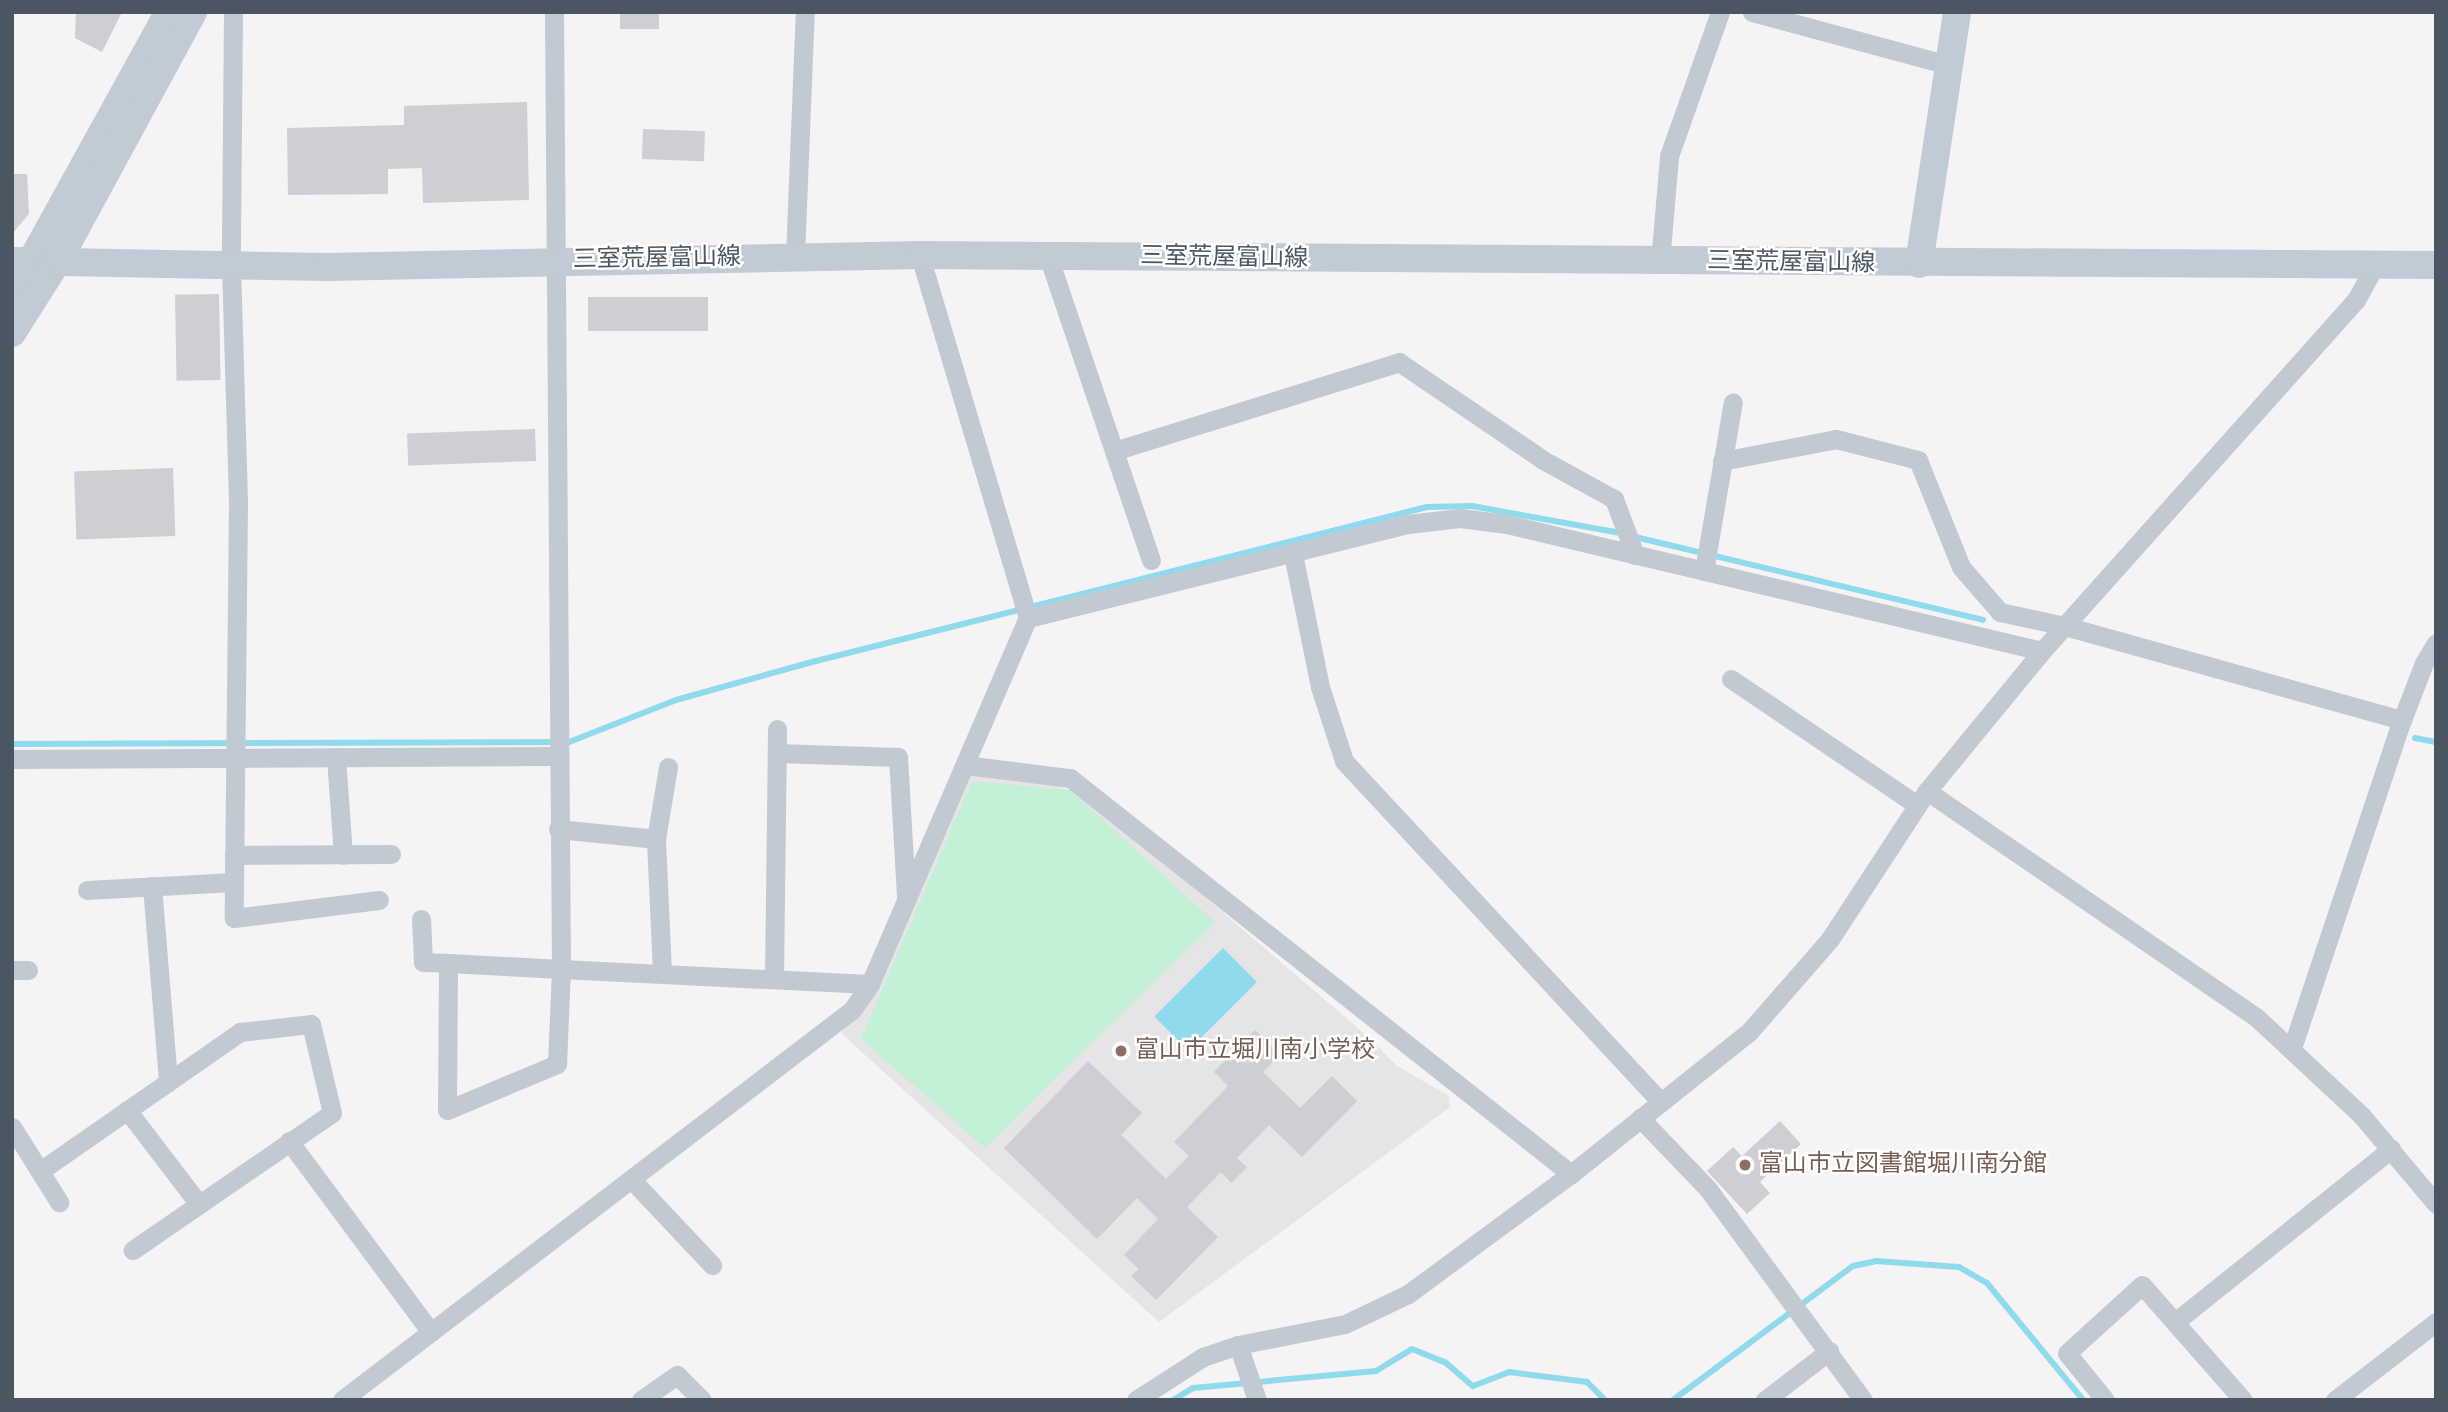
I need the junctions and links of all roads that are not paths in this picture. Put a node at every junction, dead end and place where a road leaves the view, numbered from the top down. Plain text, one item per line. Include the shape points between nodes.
1 (169, 12) edge
2 (193, 12) edge
3 (233, 12) edge
4 (554, 12) edge
5 (805, 12) edge
6 (1720, 12) edge
7 (1752, 12) edge
8 (1957, 12) edge
9 (1949, 65) junction
10 (920, 255) junction
11 (795, 256) junction
12 (1048, 256) junction
13 (36, 260) edge
14 (555, 260) junction
15 (1660, 262) junction
16 (1919, 264) junction
17 (231, 265) junction
18 (2436, 265) edge
19 (2374, 267) junction
20 (12, 296) edge
21 (12, 333) edge
22 (1732, 402) dead end
23 (1114, 451) junction
24 (1722, 461) junction
25 (1293, 554) junction
26 (1635, 555) junction
27 (1151, 560) dead end
28 (1704, 571) junction
29 (1028, 618) junction
30 (2065, 626) junction
31 (2436, 643) edge
32 (2042, 651) junction
33 (1731, 679) dead end
34 (2402, 720) junction
35 (777, 729) dead end
36 (776, 753) junction
37 (556, 756) junction
38 (336, 757) junction
39 (233, 758) junction
40 (12, 759) edge
41 (965, 765) junction
42 (668, 767) dead end
43 (1922, 798) junction
44 (558, 829) junction
45 (656, 839) junction
46 (391, 854) dead end
47 (234, 855) junction
48 (343, 855) junction
49 (234, 882) junction
50 (152, 886) junction
51 (87, 890) dead end
52 (379, 900) dead end
53 (906, 902) junction
54 (421, 919) dead end
55 (448, 963) junction
56 (561, 969) junction
57 (662, 973) junction
58 (774, 979) junction
59 (870, 984) junction
60 (2292, 1048) junction
61 (168, 1082) junction
62 (1660, 1101) junction
63 (127, 1110) junction
64 (1640, 1118) junction
65 (12, 1126) edge
66 (289, 1142) junction
67 (2391, 1149) junction
68 (40, 1171) junction
69 (1571, 1174) junction
70 (632, 1180) junction
71 (59, 1202) dead end
72 (198, 1203) junction
73 (2436, 1204) edge
74 (133, 1250) dead end
75 (712, 1265) dead end
76 (2175, 1322) junction
77 (2436, 1322) edge
78 (431, 1332) junction
79 (1238, 1345) junction
80 (1829, 1351) junction
81 (342, 1400) edge
82 (640, 1400) edge
83 (702, 1400) edge
84 (1136, 1400) edge
85 (1257, 1400) edge
86 (1765, 1400) edge
87 (1863, 1400) edge
88 (2105, 1400) edge
89 (2243, 1400) edge
90 (2335, 1400) edge

1 - 13 main road
2 - 13 main road
3 - 17 street
4 - 14 street
5 - 11 street
6 - 15 street via 1669,156
7 - 9 street
8 - 9 main road
9 - 16 main road
10 - 11 main road, 三室荒屋富山線
10 - 12 main road, 三室荒屋富山線
10 - 29 street
11 - 14 main road, 三室荒屋富山線
12 - 15 main road, 三室荒屋富山線
12 - 23 street
13 - 17 main road, 三室荒屋富山線
13 - 20 main road
13 - 21 main road
14 - 17 main road, 三室荒屋富山線
14 - 37 street
15 - 16 main road, 三室荒屋富山線
16 - 19 main road, 三室荒屋富山線
17 - 39 street via 238,503
18 - 19 main road, 三室荒屋富山線
19 - 30 street via 2356,300
22 - 24 street
23 - 26 street via 1399,362 1543,460 1614,499
23 - 27 street
24 - 28 street
24 - 30 street via 1836,439 1918,460 1961,567 2000,612
25 - 26 street via 1408,524 1460,518
25 - 29 street
25 - 62 street via 1320,687 1344,761
26 - 28 street
28 - 32 street
29 - 41 street
30 - 32 street
30 - 34 street
31 - 34 street
32 - 43 street
33 - 43 street
34 - 60 street
35 - 36 street
36 - 53 street via 898,757
36 - 58 street
37 - 38 street
37 - 44 street
38 - 39 street
38 - 48 street
39 - 40 street
39 - 47 street
41 - 53 street
41 - 69 street via 1070,778
42 - 45 street
43 - 60 street via 2256,1017
43 - 62 street via 1812,960 1749,1032
44 - 45 street
44 - 56 street
45 - 57 street
46 - 48 street
47 - 48 street
47 - 49 street
49 - 50 street
49 - 52 street via 234,918
50 - 51 street
50 - 61 street
53 - 59 street
54 - 55 street via 423,962
55 - 56 street
55 - 56 street via 447,1110 557,1064
56 - 57 street
57 - 58 street
58 - 59 street
59 - 70 street via 852,1010
60 - 67 street
61 - 63 street
61 - 66 street via 240,1032 311,1024 332,1113
62 - 64 street
63 - 68 street
63 - 72 street
64 - 69 street
64 - 80 street via 1708,1189
65 - 68 street
66 - 72 street
66 - 78 street
67 - 73 street
67 - 76 street
68 - 71 street
69 - 79 street via 1409,1294 1345,1324
70 - 75 street
70 - 78 street
72 - 74 street
76 - 88 street via 2142,1285 2067,1353
76 - 89 street
77 - 90 street
78 - 81 street
79 - 84 street via 1203,1357
79 - 85 street
80 - 86 street
80 - 87 street
82 - 83 street via 677,1375

